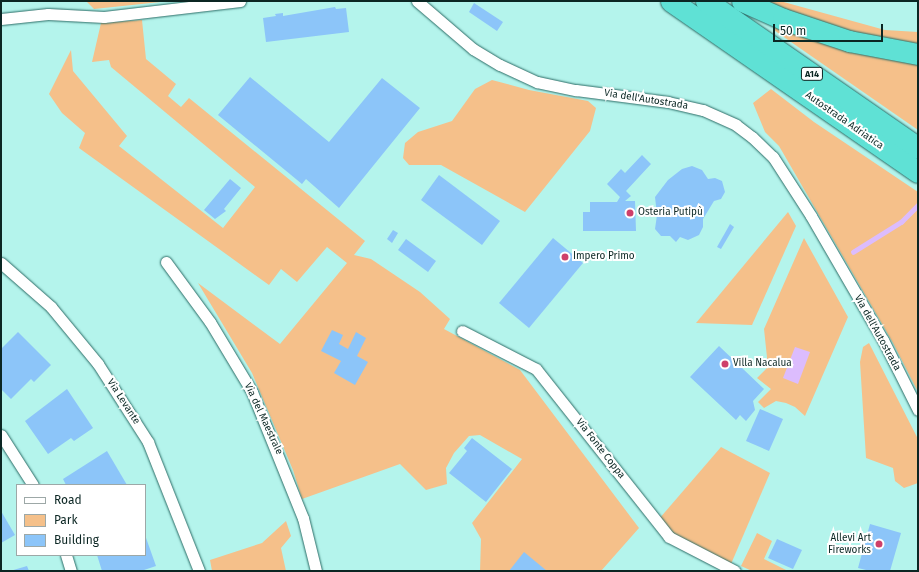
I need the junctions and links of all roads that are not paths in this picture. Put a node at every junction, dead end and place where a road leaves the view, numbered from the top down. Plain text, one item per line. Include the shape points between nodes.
1 (240, 1) edge
2 (417, 1) edge
3 (671, 1) edge
4 (706, 1) edge
5 (742, 1) edge
6 (425, 5) edge
7 (1, 19) edge
8 (918, 54) edge
9 (918, 148) edge
10 (918, 172) edge
11 (166, 262) dead end
12 (1, 263) edge
13 (462, 331) dead end
14 (918, 410) edge
15 (1, 435) edge
16 (32, 484) edge
17 (66, 556) edge
18 (71, 571) edge
19 (199, 571) edge
20 (316, 571) edge
21 (735, 571) edge

1 - 7 street via 104,17 48,14
2 - 6 street, Via dell'Autostrada
3 - 10 highway, Autostrada Adriatica / A14
4 - 9 highway, Autostrada Adriatica / A14
5 - 8 highway via 849,41
6 - 14 street, Via dell'Autostrada via 462,41 480,54 538,82 569,89 668,102 703,110 736,125 752,137 773,157 807,210 883,340
11 - 20 street, Via del Maestrale via 210,322 252,392 304,518
12 - 19 street, Via Levante via 51,307 106,377 148,442
13 - 21 street, Via Fonte Coppa via 536,369 669,537
15 - 16 street
17 - 18 street

